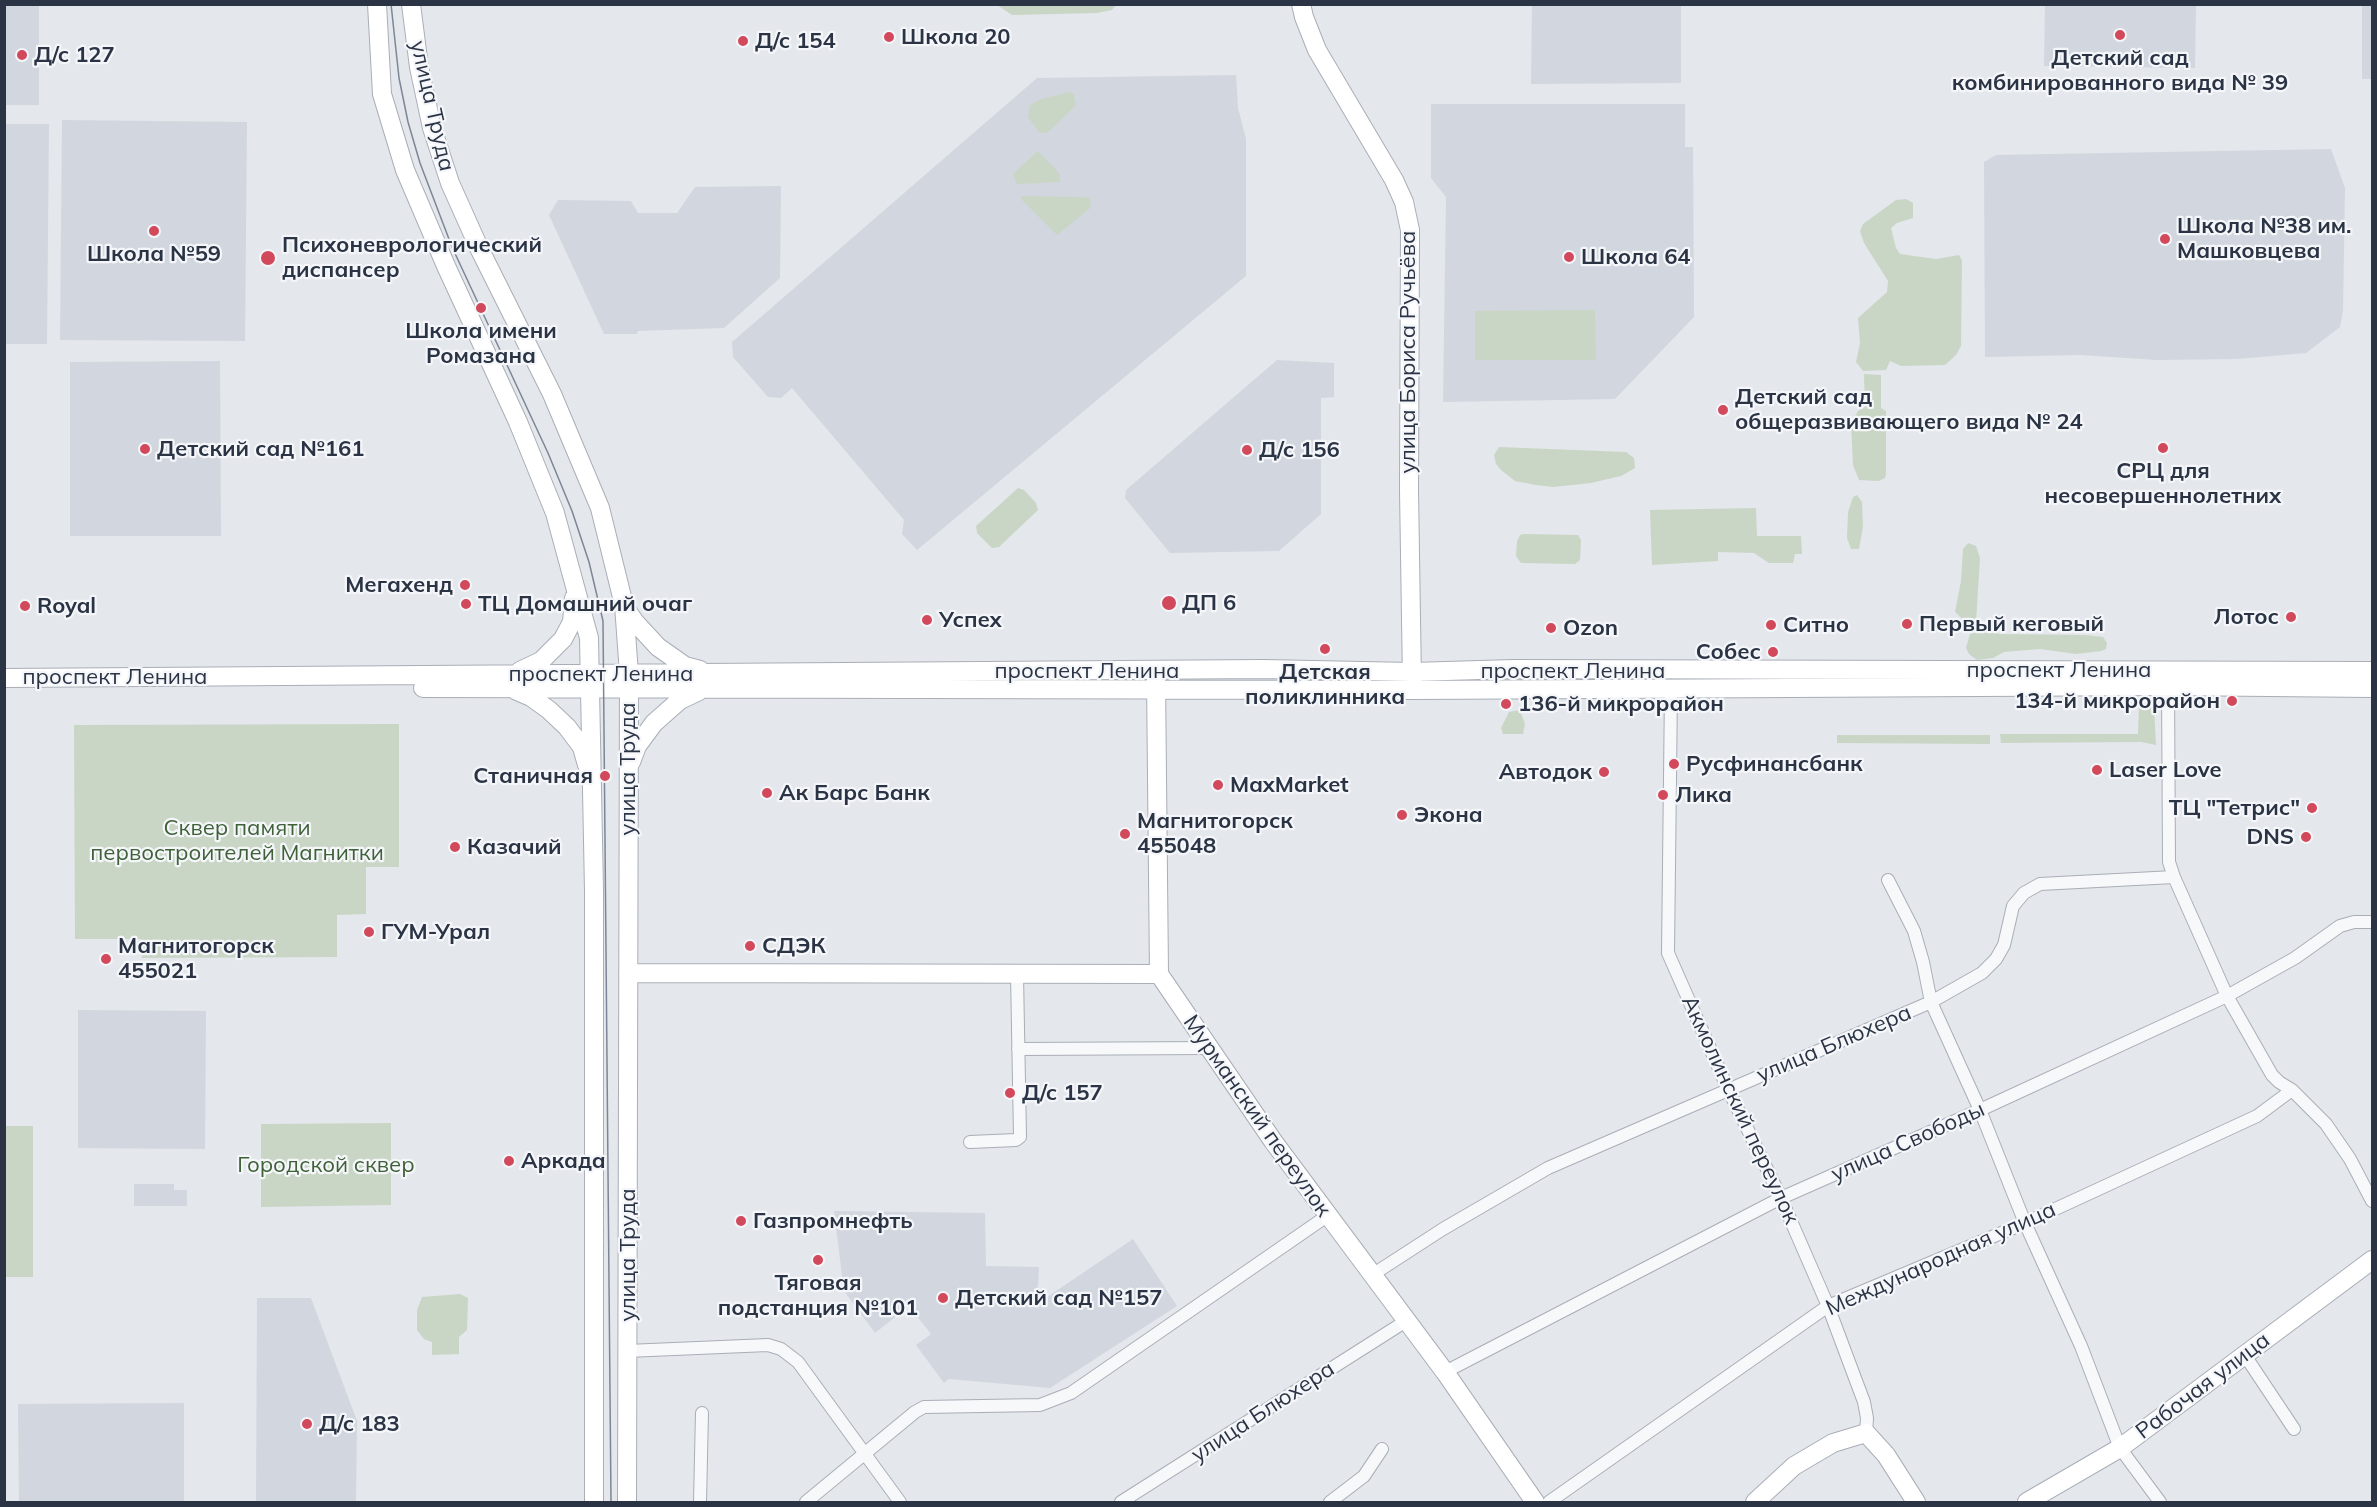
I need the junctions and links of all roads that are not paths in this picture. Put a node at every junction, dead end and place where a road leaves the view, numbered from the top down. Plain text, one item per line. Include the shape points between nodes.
1 (377, 4) edge
2 (411, 4) edge
3 (1301, 4) edge
4 (576, 587) junction
5 (624, 605) junction
6 (2373, 671) edge
7 (4, 678) edge
8 (2169, 678) junction
9 (1156, 679) junction
10 (508, 681) junction
11 (715, 681) junction
12 (1412, 681) junction
13 (589, 682) junction
14 (628, 682) junction
15 (2373, 688) edge
16 (4, 689) edge
17 (1671, 690) junction
18 (628, 769) junction
19 (592, 780) junction
20 (2174, 877) junction
21 (1888, 880) dead end
22 (2373, 922) edge
23 (628, 973) junction
24 (1017, 974) junction
25 (1159, 974) junction
26 (2228, 996) junction
27 (1931, 1002) junction
28 (1209, 1048) junction
29 (1018, 1049) junction
30 (1728, 1089) junction
31 (2292, 1090) junction
32 (1980, 1110) junction
33 (970, 1142) dead end
34 (1781, 1198) junction
35 (2373, 1201) edge
36 (1327, 1216) junction
37 (2025, 1223) junction
38 (2373, 1260) edge
39 (1372, 1275) junction
40 (1828, 1306) junction
41 (1406, 1321) junction
42 (627, 1351) junction
43 (2244, 1354) junction
44 (1445, 1372) junction
45 (702, 1413) dead end
46 (2294, 1429) dead end
47 (1866, 1433) junction
48 (2120, 1448) junction
49 (1382, 1449) dead end
50 (864, 1454) junction
51 (594, 1503) edge
52 (627, 1503) edge
53 (700, 1503) edge
54 (806, 1503) edge
55 (900, 1503) edge
56 (1121, 1503) edge
57 (1330, 1503) edge
58 (1535, 1503) edge
59 (1549, 1503) edge
60 (1755, 1503) edge
61 (1916, 1503) edge
62 (2027, 1503) edge
63 (2160, 1503) edge

1 - 4 main road, улица Труда via 382,94 405,170 518,422 555,513
2 - 5 main road, улица Труда via 432,128 450,183 552,394 600,508
3 - 12 main road, улица Бориса Ручьёва via 1317,50 1394,180 1410,230
4 - 10 main road via 572,622 563,639 534,666
4 - 13 main road, улица Труда via 588,638
5 - 11 main road via 633,621 658,647
5 - 14 main road, улица Труда
6 - 8 main road, проспект Ленина
7 - 10 main road, проспект Ленина
8 - 12 main road, проспект Ленина via 1850,669 1514,669
8 - 15 main road, проспект Ленина
8 - 17 main road, проспект Ленина
8 - 20 street via 2169,862
9 - 11 main road, проспект Ленина
9 - 12 main road, проспект Ленина
9 - 25 main road
10 - 13 main road, проспект Ленина
10 - 16 main road, проспект Ленина
10 - 19 main road via 567,727 582,747
11 - 14 main road, проспект Ленина
11 - 18 main road via 680,700 654,723 637,746
12 - 17 main road, проспект Ленина
13 - 14 main road, проспект Ленина
13 - 19 main road, улица Труда
14 - 18 main road, улица Труда
17 - 30 street, Акмолинский переулок via 1668,953
18 - 23 main road, улица Труда
19 - 51 main road, улица Труда
20 - 26 street
20 - 27 street, улица Блюхера via 2040,884 2024,893 2013,906 2004,945 1996,959 1982,973
21 - 27 street via 1914,931
22 - 26 street, улица Свободы via 2340,926 2295,958
23 - 24 main road
23 - 42 main road, улица Труда
24 - 25 main road
24 - 29 street
25 - 28 main road, Мурманский переулок
26 - 31 street via 2272,1075
26 - 32 street, улица Свободы
27 - 30 street, улица Блюхера
27 - 32 street
28 - 29 street
28 - 36 main road, Мурманский переулок
29 - 33 street via 1020,1137
30 - 34 street, Акмолинский переулок
30 - 39 street, улица Блюхера via 1548,1168
31 - 35 street via 2326,1124
31 - 37 street, Международная улица via 2257,1116
32 - 34 street, улица Свободы
32 - 37 street
34 - 40 street, Акмолинский переулок
34 - 44 street, улица Свободы
36 - 39 main road, Мурманский переулок
36 - 50 street via 1062,1397 1040,1405 924,1407
37 - 40 street, Международная улица
37 - 48 street
38 - 43 main road, Рабочая улица
39 - 41 main road, Мурманский переулок
40 - 47 street, Акмолинский переулок via 1864,1402
40 - 59 street, Международная улица
41 - 44 main road, Мурманский переулок
41 - 56 street, улица Блюхера
42 - 50 street via 768,1345 781,1348 798,1362
42 - 52 main road, улица Труда
43 - 46 street
43 - 48 main road, Рабочая улица
44 - 58 main road, Мурманский переулок
45 - 53 street
47 - 60 main road via 1833,1443 1794,1466
47 - 61 main road via 1886,1455
48 - 62 main road, Рабочая улица
48 - 63 street
49 - 57 street via 1364,1476
50 - 54 street
50 - 55 street

